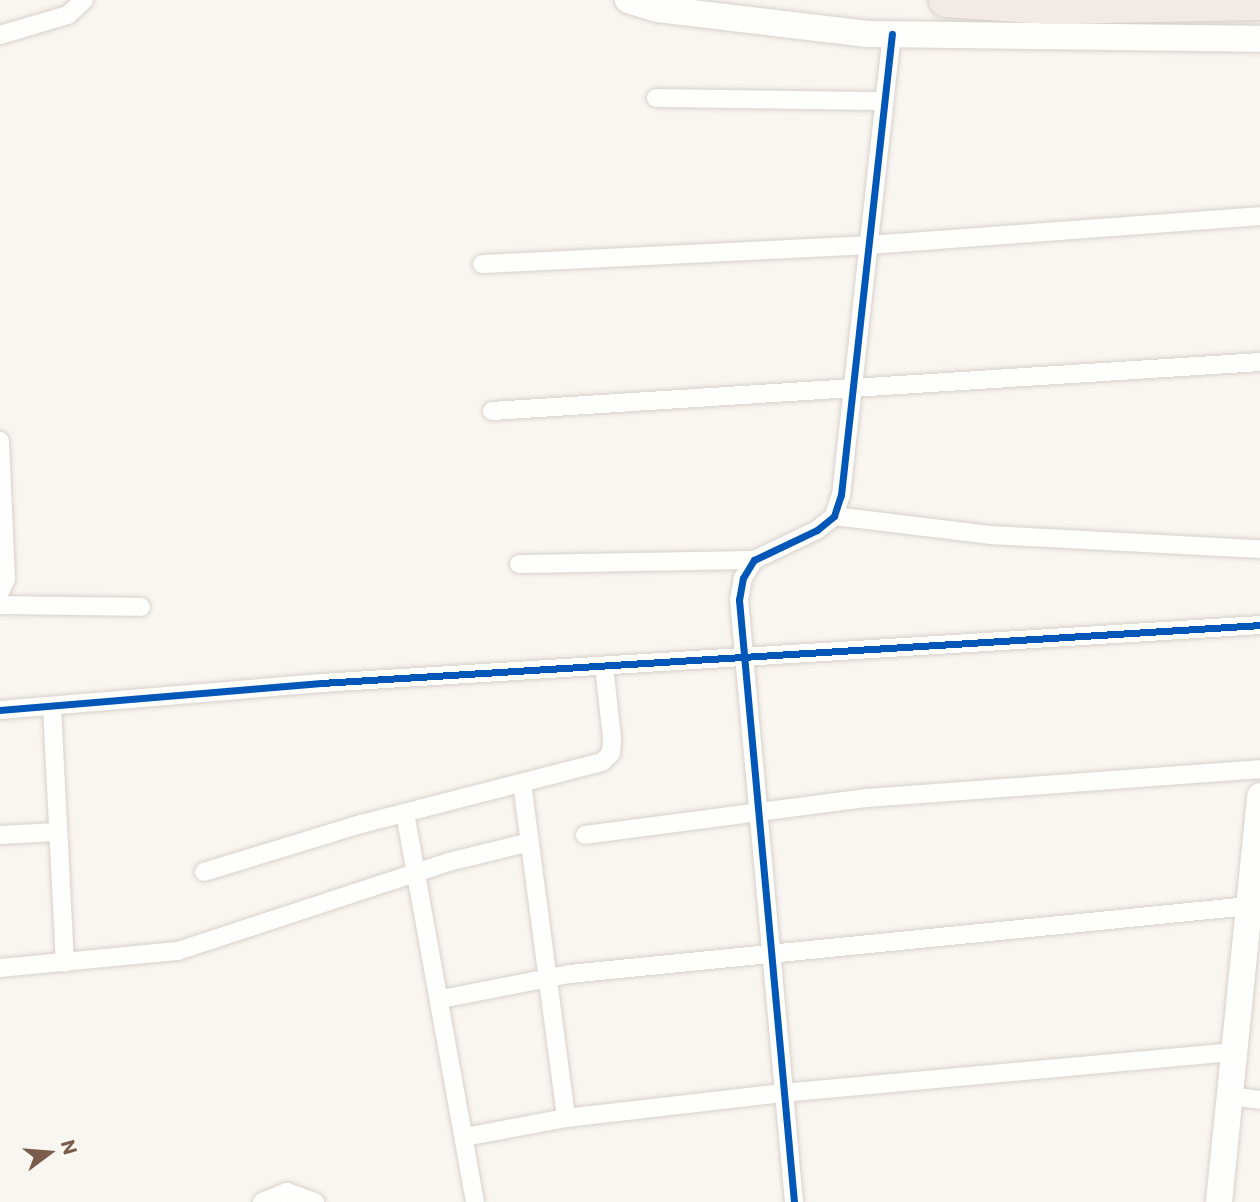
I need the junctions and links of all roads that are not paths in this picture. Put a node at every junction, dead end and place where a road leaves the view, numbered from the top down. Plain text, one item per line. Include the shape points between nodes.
1 (84, 0) edge
2 (628, 0) edge
3 (945, 0) edge
4 (1260, 3) edge
5 (892, 34) junction
6 (0, 35) edge
7 (1260, 39) edge
8 (656, 98) dead end
9 (884, 101) junction
10 (1260, 216) edge
11 (868, 245) junction
12 (482, 264) dead end
13 (1260, 362) edge
14 (849, 386) junction
15 (492, 411) dead end
16 (0, 442) edge
17 (834, 516) junction
18 (1260, 550) edge
19 (754, 560) junction
20 (519, 565) dead end
21 (0, 592) edge
22 (0, 605) edge
23 (141, 607) dead end
24 (1260, 625) edge
25 (745, 660) junction
26 (604, 666) junction
27 (52, 707) junction
28 (0, 710) edge
29 (1260, 769) edge
30 (522, 783) junction
31 (1260, 796) edge
32 (405, 813) junction
33 (756, 815) junction
34 (58, 832) junction
35 (0, 835) edge
36 (585, 835) dead end
37 (530, 842) junction
38 (204, 872) dead end
39 (418, 873) junction
40 (1249, 906) junction
41 (770, 957) junction
42 (65, 962) junction
43 (1252, 966) edge
44 (0, 968) edge
45 (548, 978) junction
46 (441, 999) junction
47 (1234, 1052) junction
48 (783, 1093) junction
49 (1229, 1096) junction
50 (1260, 1100) edge
51 (566, 1118) junction
52 (465, 1137) junction
53 (1214, 1199) edge
54 (262, 1202) edge
55 (315, 1202) edge
56 (475, 1202) edge
57 (794, 1202) edge

1 - 6 street via 68,15
2 - 5 street via 658,9
3 - 4 highway via 1048,7
5 - 7 street
5 - 9 street
8 - 9 street
9 - 11 street
10 - 11 street
11 - 12 street
11 - 14 street
13 - 14 street
14 - 15 street
14 - 17 street via 841,495
16 - 21 street via 6,579
17 - 18 street via 989,536
17 - 19 street
19 - 20 street
19 - 25 street via 743,578 739,600
22 - 23 street
24 - 25 street
25 - 26 street
25 - 33 street
26 - 27 street via 321,682
26 - 30 street via 611,753 602,762
27 - 28 street
27 - 34 street
29 - 33 street via 866,798
30 - 32 street
30 - 37 street
31 - 40 street
32 - 38 street
32 - 39 street
33 - 36 street
33 - 41 street
34 - 35 street
34 - 42 street
37 - 39 street
37 - 45 street
39 - 42 street via 178,951
39 - 46 street
40 - 41 street
40 - 43 street
41 - 45 street
41 - 48 street
42 - 44 street
43 - 47 street
45 - 46 street
45 - 51 street
46 - 52 street
47 - 48 street
47 - 49 street
48 - 51 street
48 - 57 street
49 - 50 street
49 - 53 street
51 - 52 street
52 - 56 street
54 - 55 street via 287,1192

